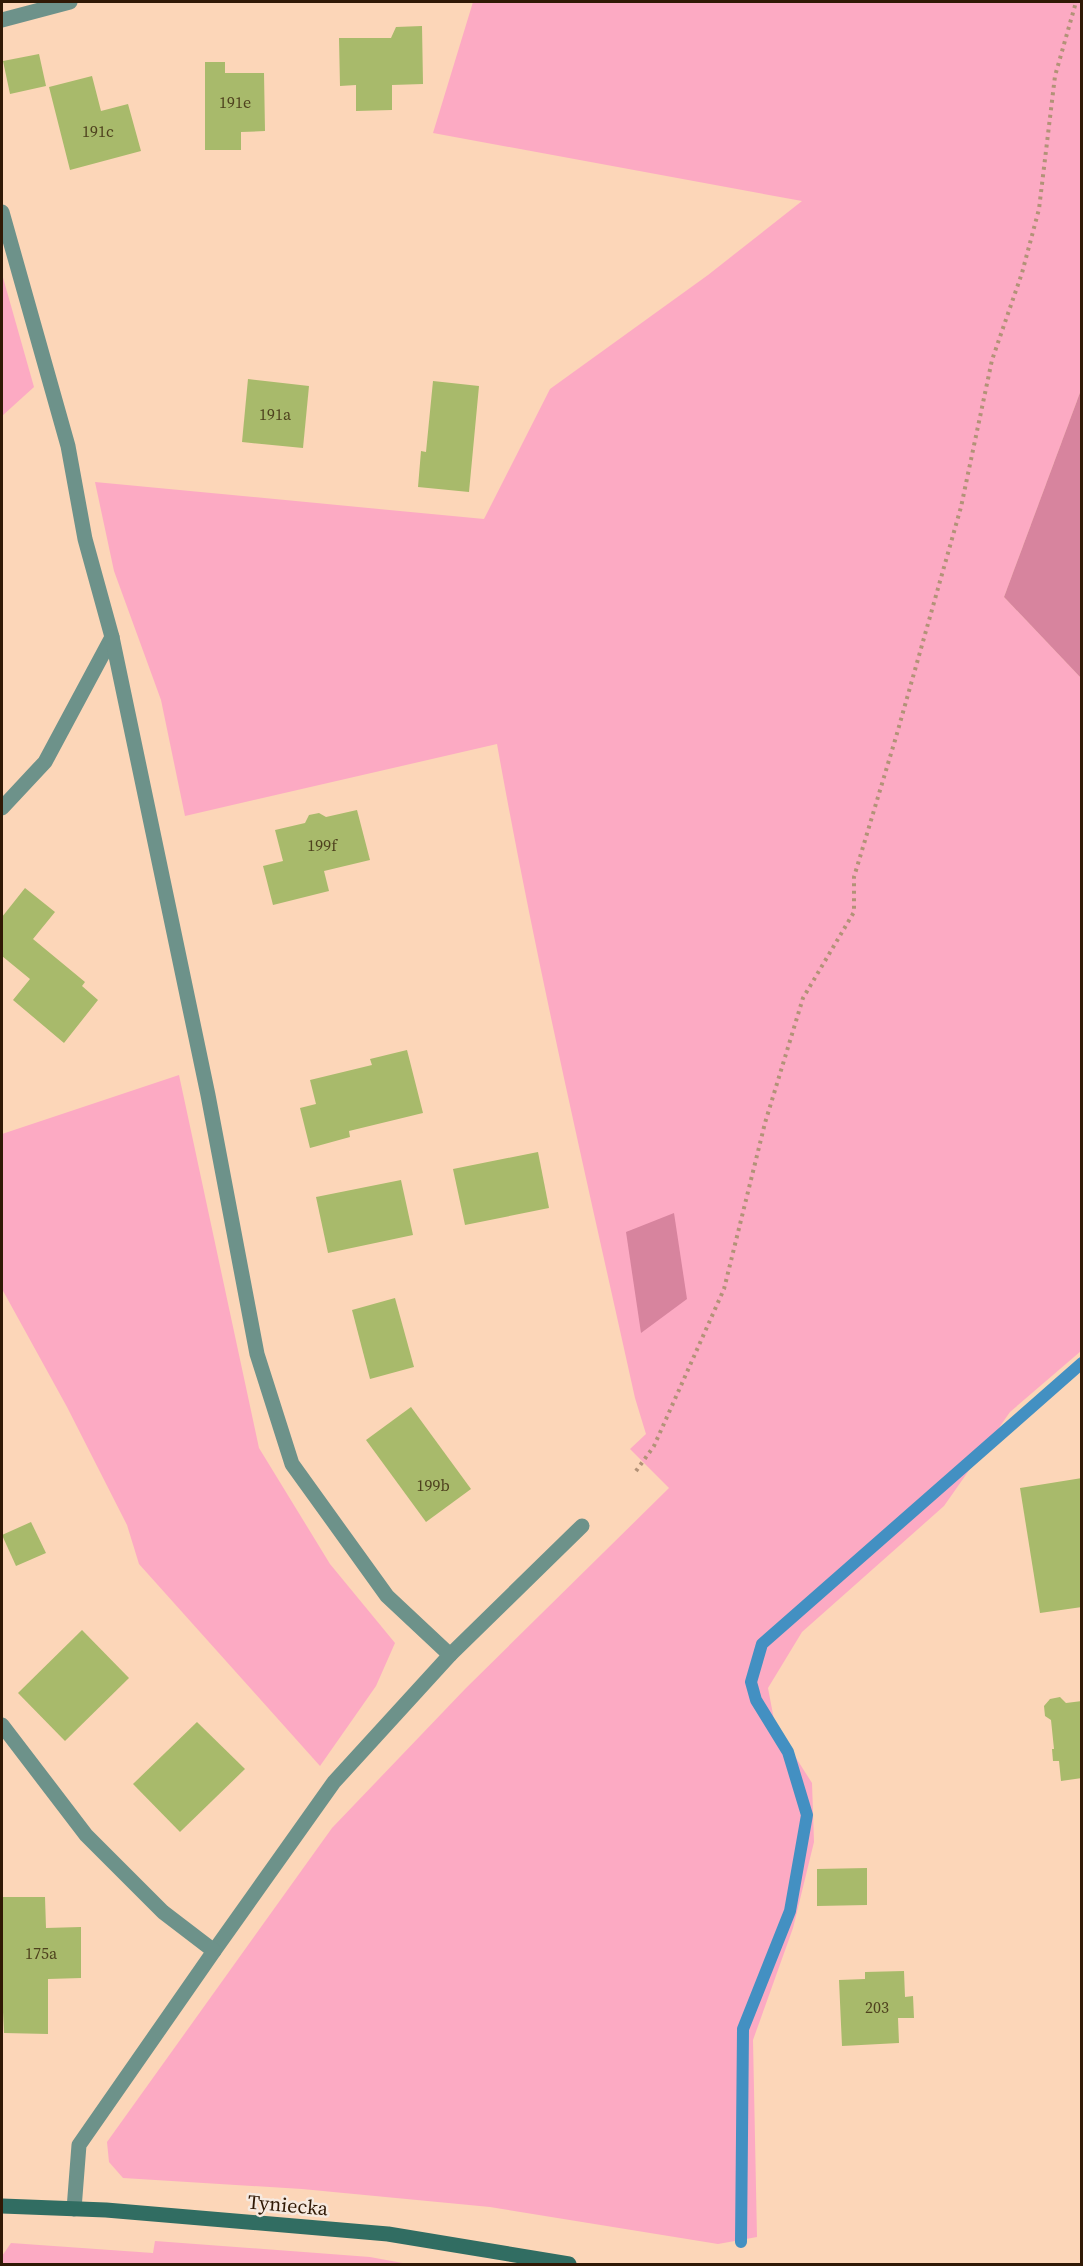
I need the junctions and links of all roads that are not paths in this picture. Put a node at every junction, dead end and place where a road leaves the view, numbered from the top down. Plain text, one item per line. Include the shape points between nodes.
1 (70, 2) edge
2 (2, 20) edge
3 (2, 212) edge
4 (112, 637) junction
5 (2, 808) edge
6 (582, 1526) dead end
7 (450, 1654) junction
8 (2, 1725) edge
9 (214, 1951) junction
10 (2, 2206) edge
11 (74, 2209) junction
12 (569, 2265) edge

1 - 2 street
3 - 4 street via 68,446 85,539
4 - 5 street via 45,762
4 - 7 street via 208,1095 257,1354 292,1464 387,1596
6 - 7 street
7 - 9 street via 334,1782
8 - 9 street via 86,1835 163,1912
9 - 11 street via 79,2145
10 - 11 street, Tyniecka
11 - 12 street, Tyniecka via 388,2234

